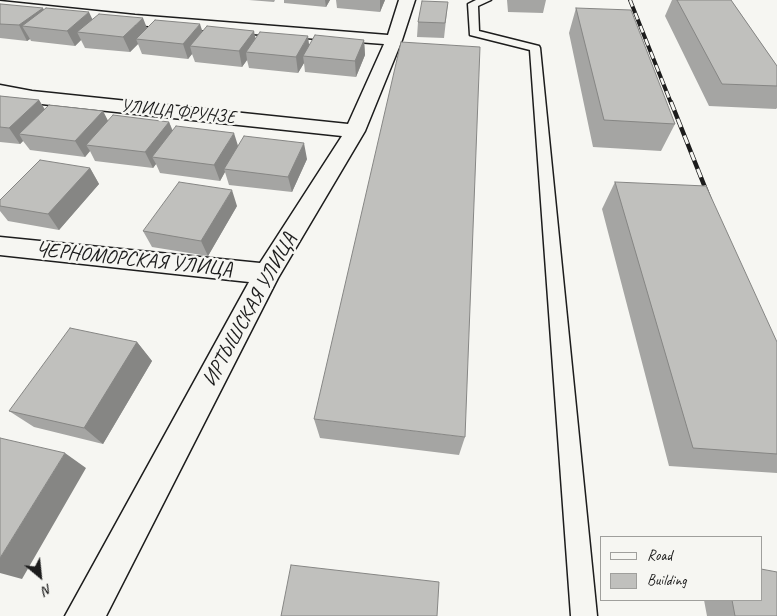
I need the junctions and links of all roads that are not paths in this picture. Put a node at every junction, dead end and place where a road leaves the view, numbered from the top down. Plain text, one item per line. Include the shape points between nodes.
1 (407, 0) edge
2 (486, 0) edge
3 (0, 6) edge
4 (149, 6) dead end
5 (135, 20) junction
6 (394, 40) junction
7 (0, 91) edge
8 (355, 131) junction
9 (0, 246) edge
10 (267, 274) junction
11 (85, 616) edge
12 (584, 616) edge

1 - 6 street, ИРТЫШСКАЯ УЛИЦА
2 - 12 lane via 473,4 474,33 535,48
3 - 5 street
4 - 5 street
5 - 6 street
6 - 8 street, ИРТЫШСКАЯ УЛИЦА
7 - 8 street, УЛИЦА ФРУНЗЕ
8 - 10 street, ИРТЫШСКАЯ УЛИЦА
9 - 10 street, ЧЕРНОМОРСКАЯ УЛИЦА
10 - 11 street, ИРТЫШСКАЯ УЛИЦА

